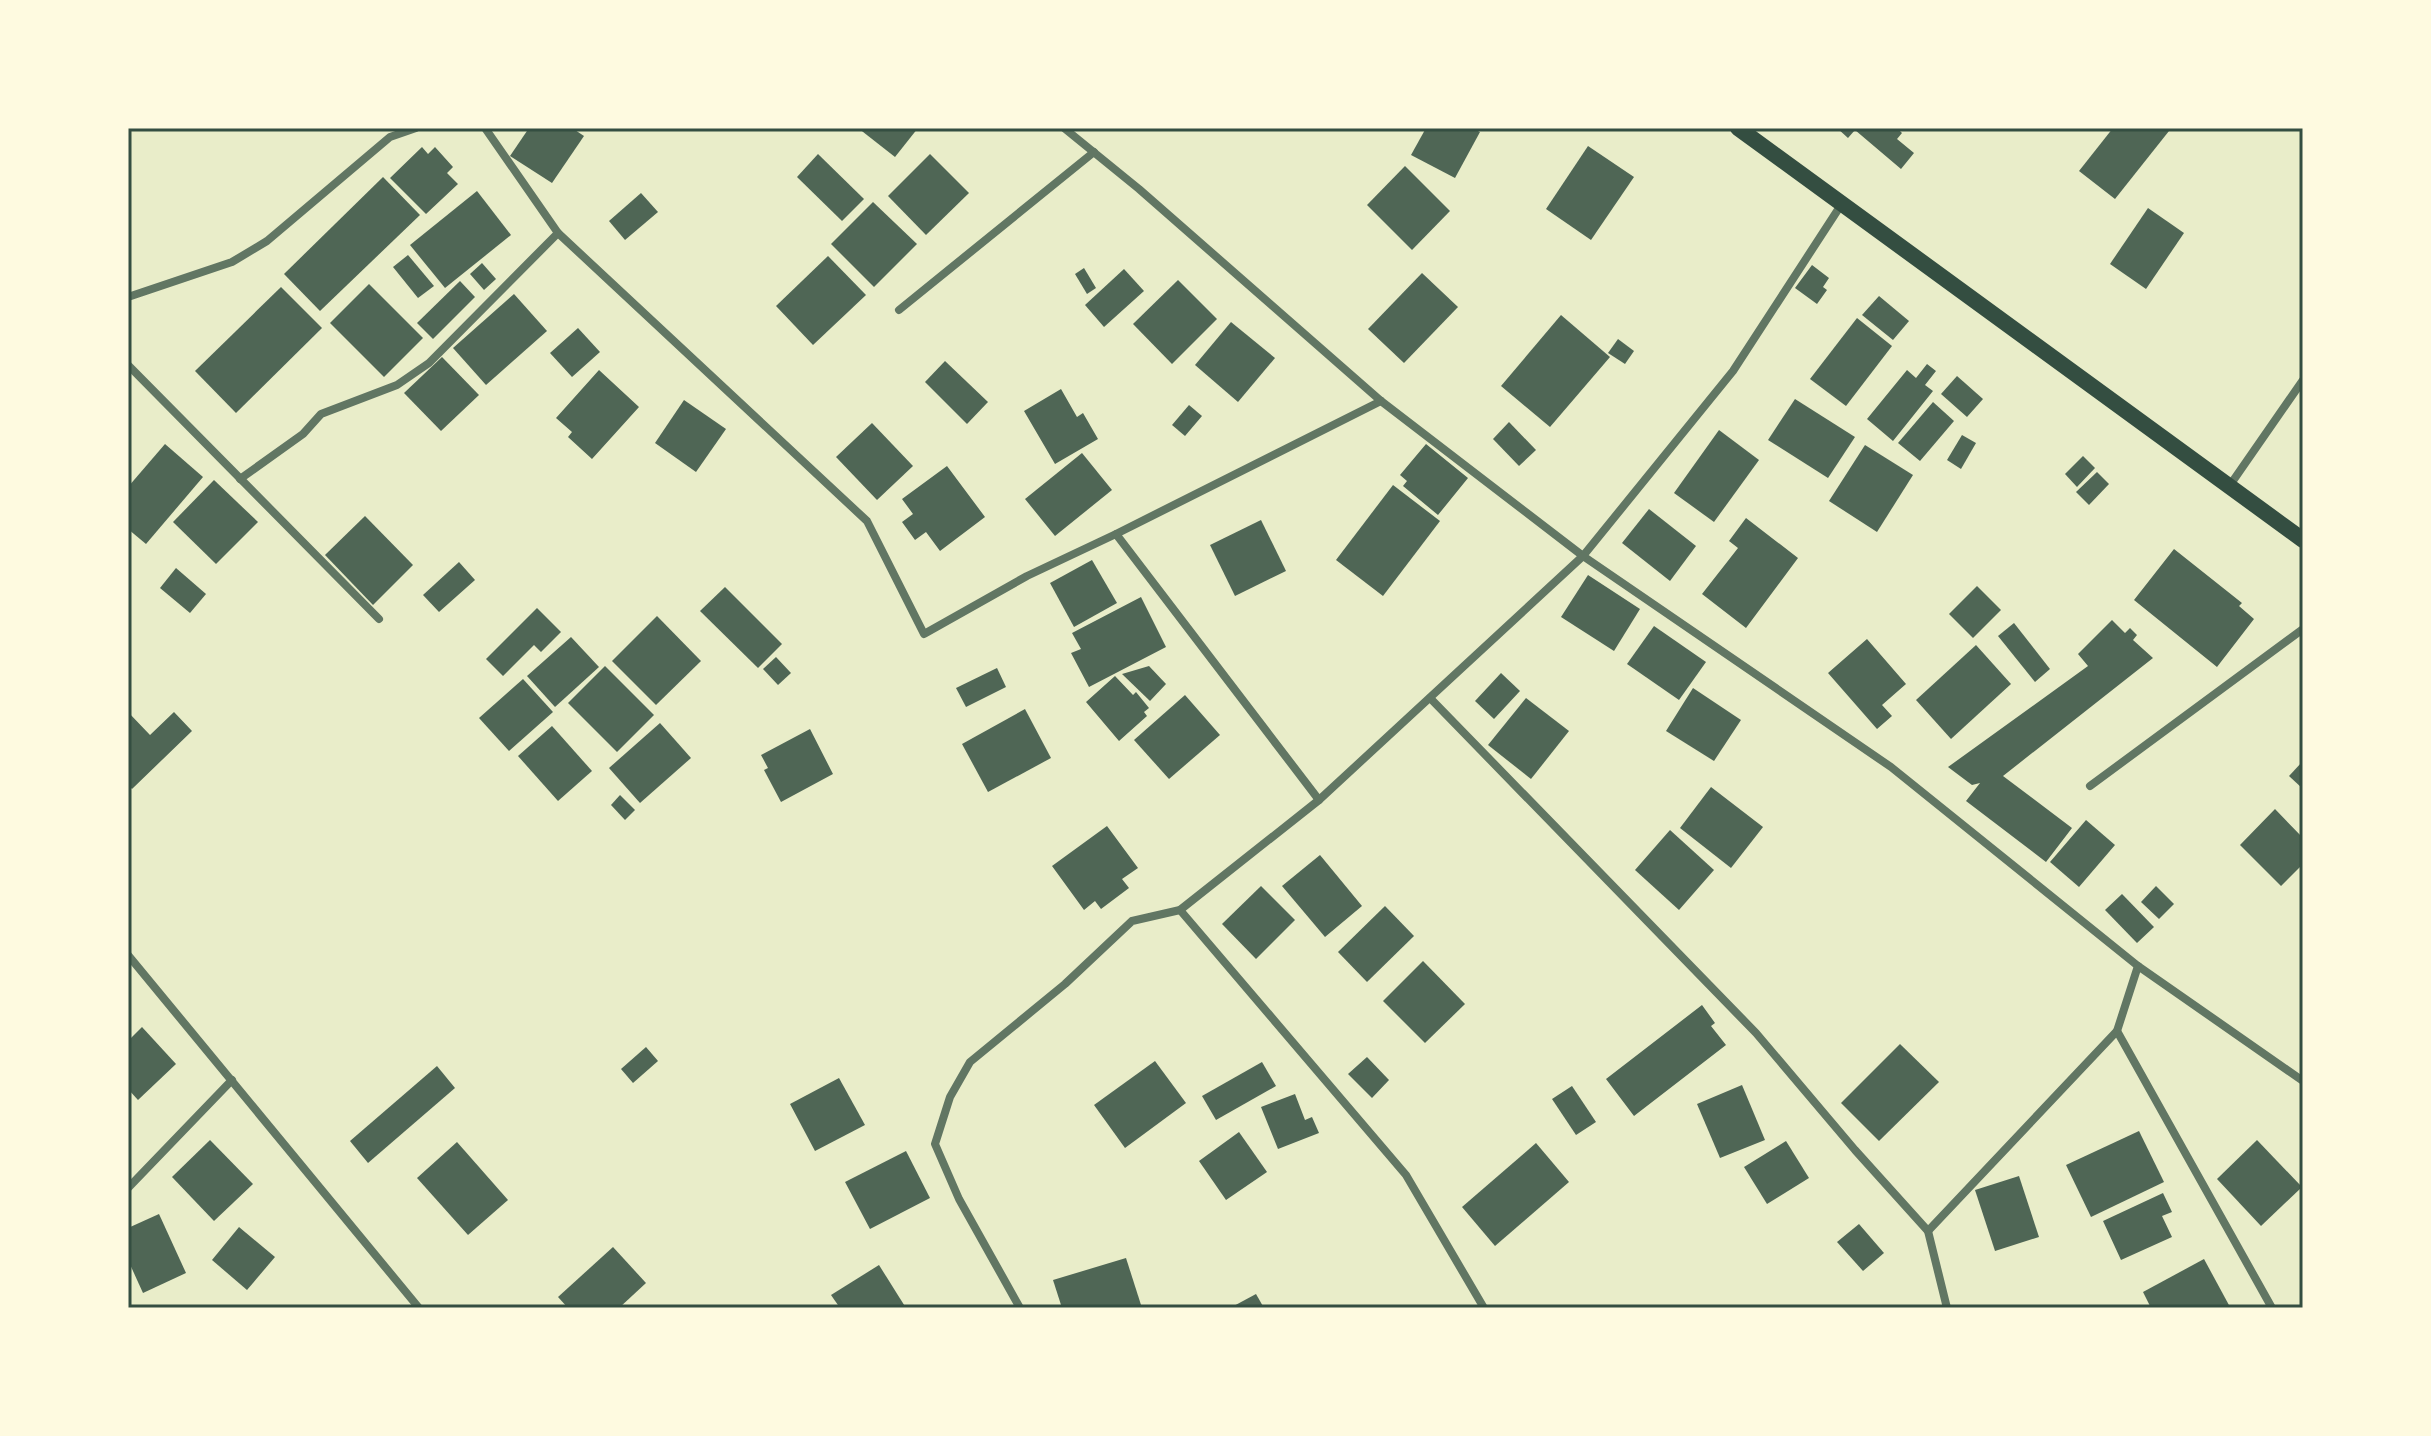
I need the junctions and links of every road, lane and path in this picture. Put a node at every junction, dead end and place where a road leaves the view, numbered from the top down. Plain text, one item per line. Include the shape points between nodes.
1 (416, 128) edge
2 (485, 128) edge
3 (1064, 128) edge
4 (1738, 128) edge
5 (1094, 152) junction
6 (1841, 205) junction
7 (558, 233) junction
8 (128, 297) edge
9 (899, 310) dead end
10 (128, 365) edge
11 (2303, 380) edge
12 (1381, 401) junction
13 (240, 479) junction
14 (2228, 488) junction
15 (1116, 534) junction
16 (2303, 540) edge
17 (1583, 556) junction
18 (379, 619) dead end
19 (2303, 629) edge
20 (1430, 698) junction
21 (2090, 786) dead end
22 (1319, 800) junction
23 (1180, 910) junction
24 (128, 955) edge
25 (2138, 966) junction
26 (2117, 1031) junction
27 (232, 1080) junction
28 (2303, 1081) edge
29 (128, 1188) edge
30 (1928, 1231) junction
31 (419, 1308) edge
32 (1020, 1308) edge
33 (1484, 1308) edge
34 (1947, 1308) edge
35 (2272, 1308) edge

1 - 8 street via 390,137 267,241 232,262
2 - 7 street
3 - 5 street
4 - 6 main road
5 - 9 street
5 - 12 street
6 - 14 main road
6 - 17 street via 1733,371
7 - 13 street via 429,363 397,385 321,414 303,434
7 - 15 street via 867,521 924,634
10 - 13 street
11 - 14 street
12 - 15 street
12 - 17 street
13 - 18 street
14 - 16 main road
15 - 22 street
17 - 20 street
17 - 25 street via 1891,767
19 - 21 street
20 - 22 street
20 - 30 street via 1756,1033
22 - 23 street
23 - 32 street via 1132,921 970,1062 950,1097 935,1144 959,1199
23 - 33 street via 1406,1175
24 - 27 street
25 - 26 street
25 - 28 street
26 - 30 street
26 - 35 street
27 - 29 street
27 - 31 street
30 - 34 street

